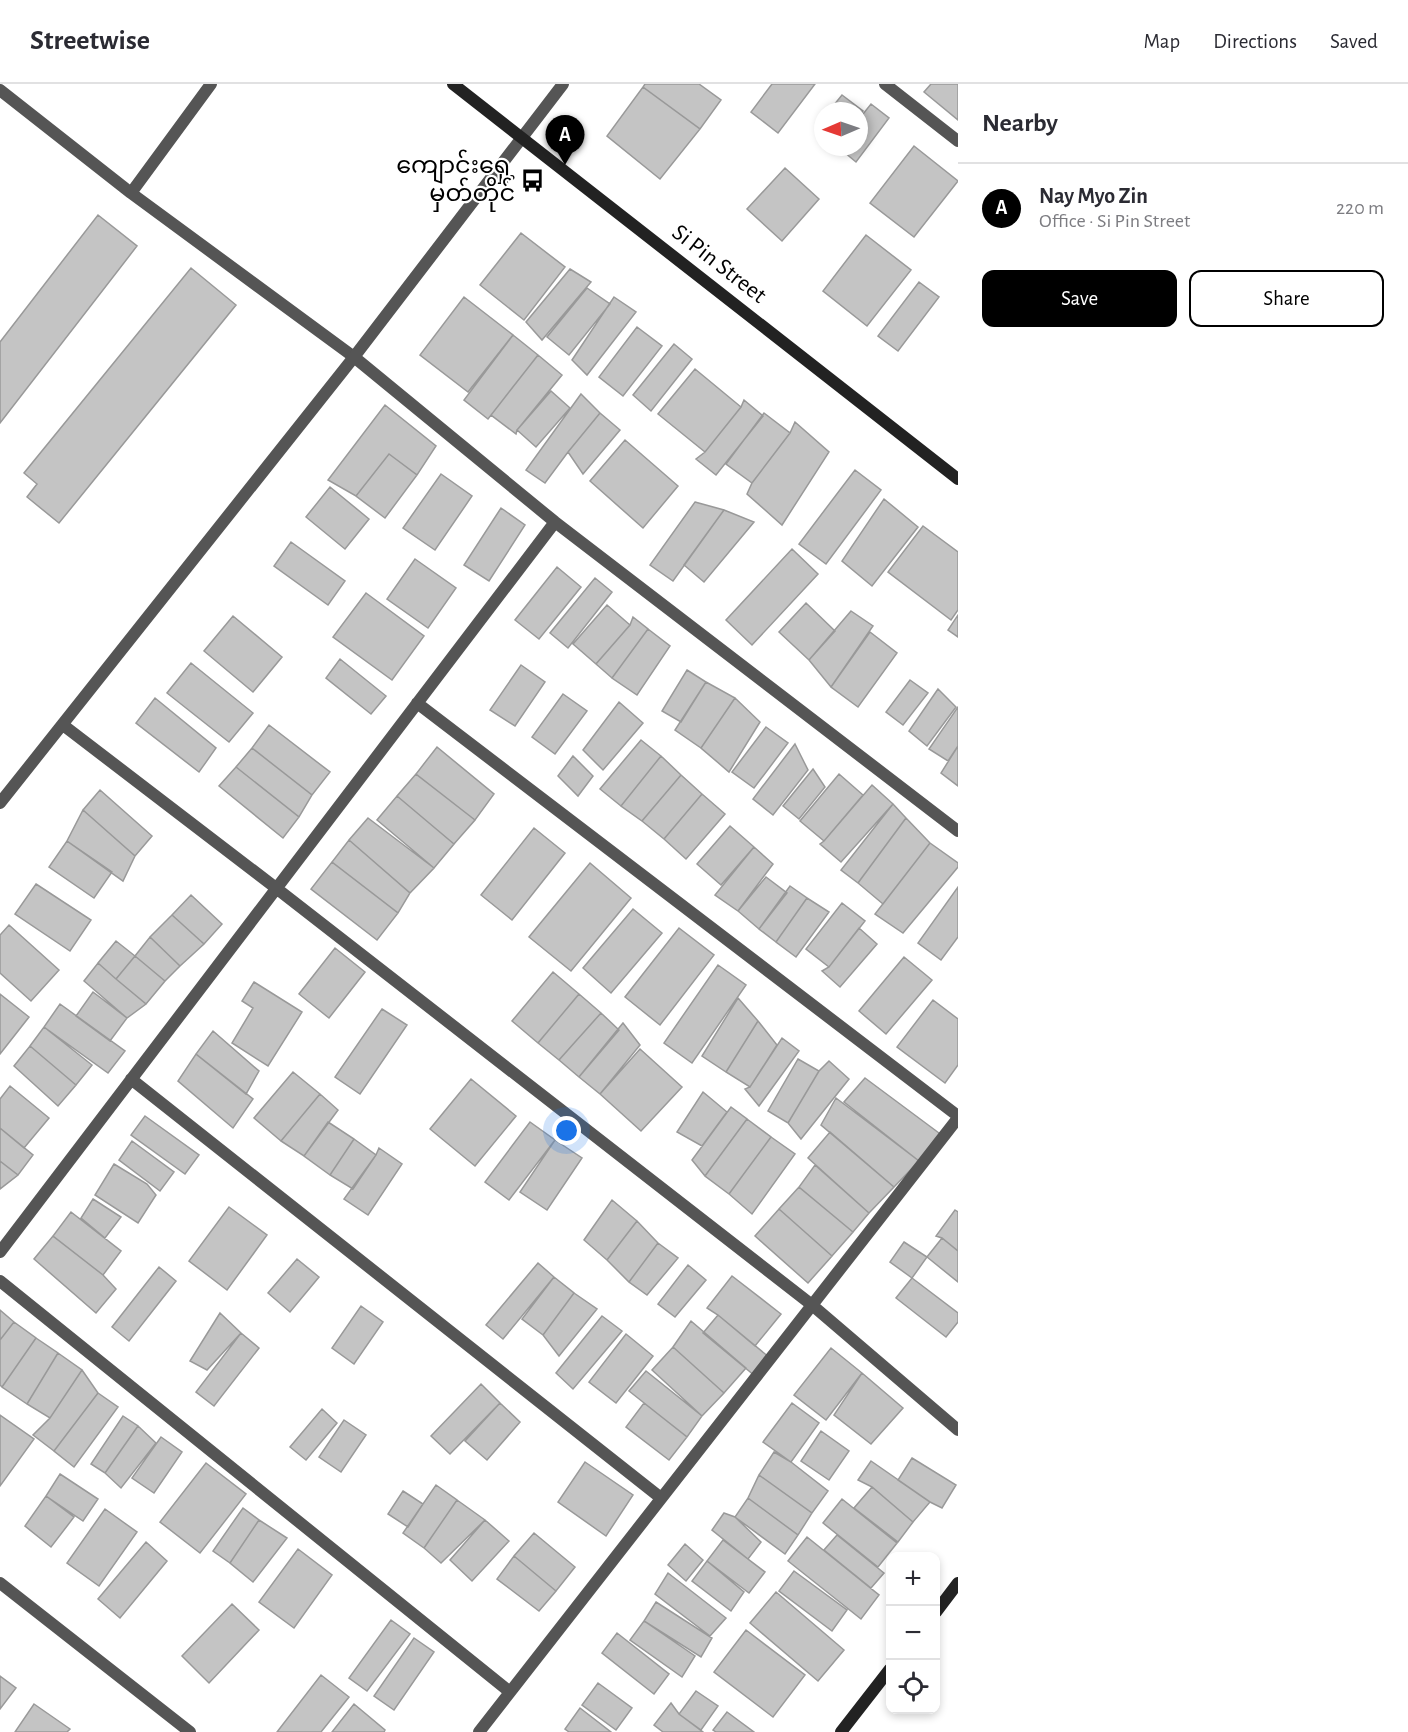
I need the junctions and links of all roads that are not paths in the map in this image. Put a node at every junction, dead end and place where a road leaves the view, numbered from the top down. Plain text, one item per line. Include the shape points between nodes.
1 (211, 84) edge
2 (453, 84) edge
3 (563, 84) edge
4 (891, 86) edge
5 (0, 90) edge
6 (522, 138) junction
7 (958, 141) edge
8 (131, 193) junction
9 (354, 357) junction
10 (958, 479) edge
11 (555, 522) junction
12 (417, 703) junction
13 (63, 725) junction
14 (0, 803) edge
15 (958, 831) edge
16 (276, 888) junction
17 (131, 1079) junction
18 (958, 1117) edge
19 (0, 1252) edge
20 (0, 1281) edge
21 (812, 1305) junction
22 (958, 1430) edge
23 (661, 1498) junction
24 (0, 1583) edge
25 (958, 1583) edge
26 (940, 1607) edge
27 (886, 1675) edge
28 (510, 1692) junction
29 (190, 1732) edge
30 (479, 1732) edge
31 (841, 1732) edge

1 - 8 street
2 - 6 street, Si Pin Street
3 - 6 street
4 - 7 street
5 - 8 street
6 - 9 street
6 - 10 street, Si Pin Street
8 - 9 street
9 - 11 street
9 - 13 street
11 - 12 street
11 - 15 street
12 - 16 street
12 - 18 street
13 - 14 street
13 - 16 street
16 - 17 street
16 - 21 street
17 - 19 street
17 - 23 street
18 - 21 street
20 - 28 street
21 - 22 street
21 - 23 street
23 - 28 street
24 - 29 street
25 - 26 street
27 - 31 street
28 - 30 street

